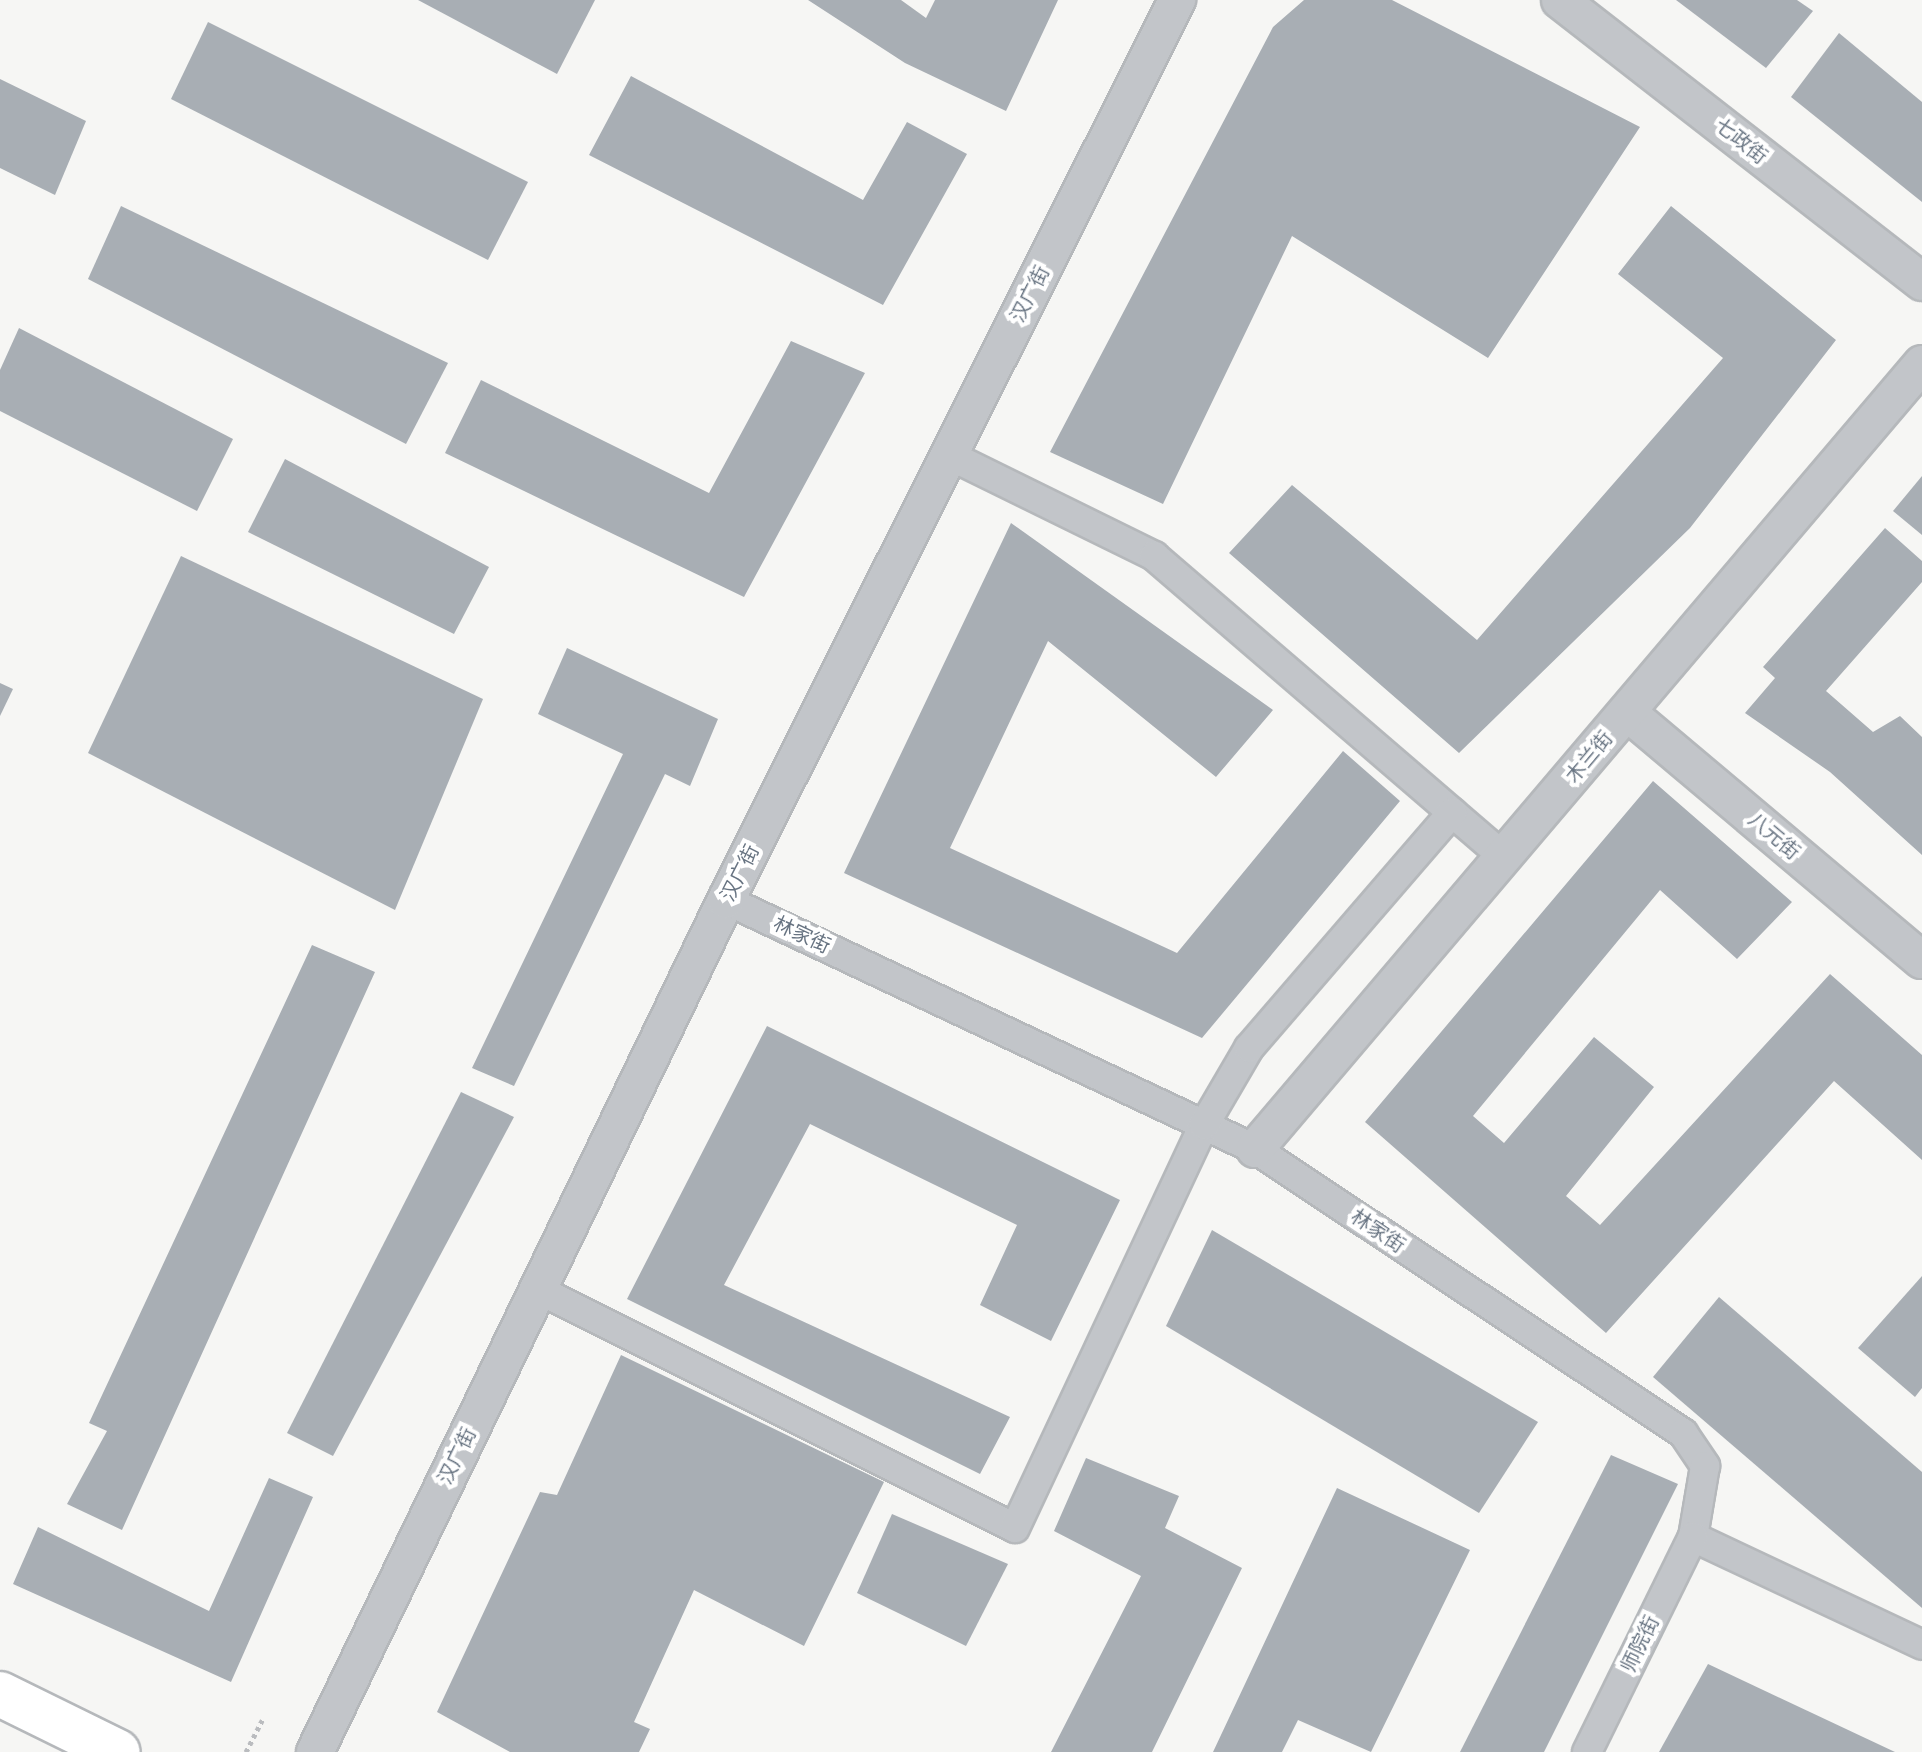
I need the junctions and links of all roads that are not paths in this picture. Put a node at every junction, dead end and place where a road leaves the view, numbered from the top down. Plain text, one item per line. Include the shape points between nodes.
1 (1177, 0) edge
2 (1560, 0) edge
3 (1922, 282) edge
4 (1922, 364) edge
5 (949, 455) junction
6 (1627, 712) junction
7 (1452, 813) junction
8 (1504, 857) junction
9 (726, 900) junction
10 (1922, 960) edge
11 (1204, 1125) junction
12 (1255, 1149) junction
13 (537, 1289) junction
14 (1693, 1537) junction
15 (1922, 1645) edge
16 (0, 1694) edge
17 (0, 1716) edge
18 (113, 1750) edge
19 (315, 1752) edge
20 (1587, 1752) edge

1 - 5 street, 汉广街
2 - 3 street, 七政街
4 - 6 street, 木兰街
5 - 7 street via 1154,556
5 - 9 street, 汉广街
6 - 8 street, 木兰街
6 - 10 street, 八元街
7 - 8 street
7 - 11 street via 1249,1048
8 - 12 street, 木兰街
9 - 11 street, 林家街
9 - 13 street, 汉广街
11 - 12 street, 林家街
11 - 13 street via 1015,1528
12 - 14 street, 林家街 via 1683,1433 1705,1466
13 - 19 street, 汉广街
14 - 15 street
14 - 20 street, 师院街
16 - 18 highway
17 - 18 highway

